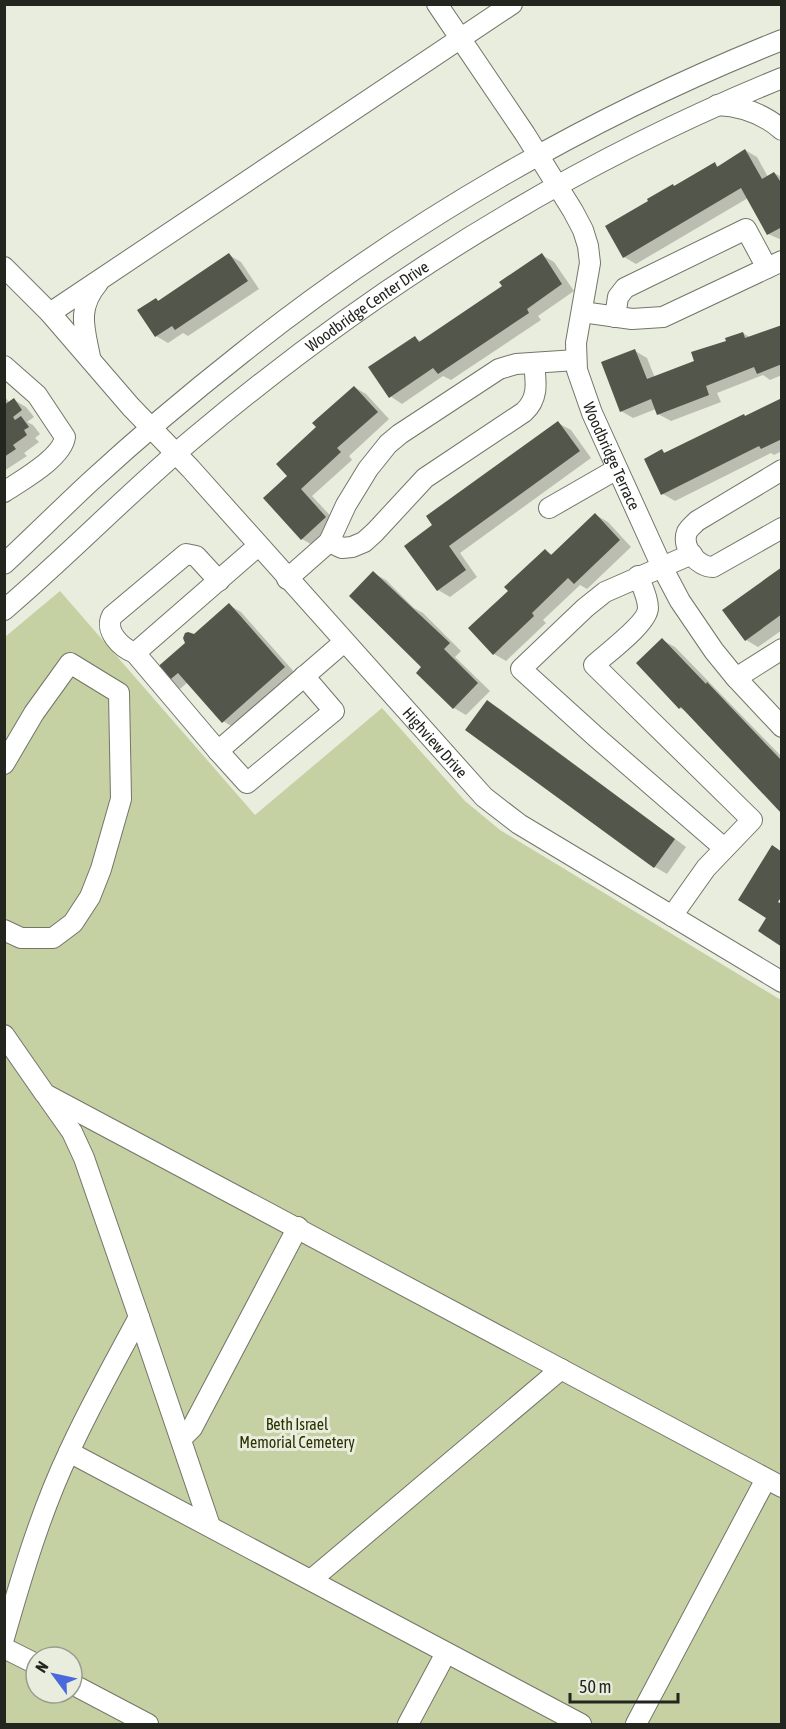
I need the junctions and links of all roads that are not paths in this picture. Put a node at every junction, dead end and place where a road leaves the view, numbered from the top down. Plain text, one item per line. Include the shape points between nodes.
1 (437, 4) edge
2 (512, 4) edge
3 (460, 39) junction
4 (782, 40) edge
5 (782, 78) edge
6 (717, 105) junction
7 (782, 130) edge
8 (538, 156) junction
9 (557, 186) junction
10 (774, 265) edge
11 (4, 267) edge
12 (111, 272) junction
13 (582, 312) junction
14 (50, 313) junction
15 (615, 317) junction
16 (90, 359) junction
17 (576, 360) junction
18 (534, 364) junction
19 (4, 366) edge
20 (151, 428) junction
21 (176, 453) junction
22 (617, 469) junction
23 (782, 470) edge
24 (4, 492) edge
25 (549, 508) dead end
26 (782, 528) edge
27 (329, 542) junction
28 (258, 546) junction
29 (692, 554) junction
30 (4, 564) edge
31 (662, 567) junction
32 (638, 576) junction
33 (287, 579) junction
34 (219, 581) junction
35 (4, 610) edge
36 (344, 642) junction
37 (782, 649) edge
38 (135, 653) junction
39 (304, 676) junction
40 (736, 678) junction
41 (782, 727) edge
42 (218, 751) junction
43 (4, 764) edge
44 (724, 848) junction
45 (672, 916) junction
46 (4, 930) edge
47 (782, 982) edge
48 (4, 1035) edge
49 (45, 1094) junction
50 (298, 1227) junction
51 (139, 1317) junction
52 (561, 1370) junction
53 (182, 1438) junction
54 (69, 1452) junction
55 (774, 1483) edge
56 (210, 1526) junction
57 (311, 1580) junction
58 (4, 1638) edge
59 (4, 1648) edge
60 (446, 1653) junction
61 (24, 1658) edge
62 (84, 1690) edge
63 (148, 1725) edge
64 (408, 1725) edge
65 (581, 1725) edge
66 (636, 1725) edge

1 - 3 street, Woodbridge Terrace
2 - 3 street
3 - 8 street, Woodbridge Terrace
3 - 12 street
4 - 8 street via 614,115
5 - 6 street, Woodbridge Center Drive
6 - 7 street via 753,112
6 - 9 street, Woodbridge Center Drive
8 - 9 street, Woodbridge Terrace
8 - 20 street via 431,220 333,286 243,352
9 - 13 street, Woodbridge Terrace via 579,222 588,246 589,271
9 - 21 street, Woodbridge Center Drive via 372,301 279,368
10 - 15 street via 663,317
10 - 15 street via 746,229 625,288 618,297
11 - 14 street, Highview Drive
12 - 14 street
12 - 16 street via 92,291 85,305 83,326
13 - 15 street
13 - 17 street, Woodbridge Terrace
14 - 16 street, Highview Drive
16 - 20 street, Highview Drive
17 - 18 street
17 - 22 street, Woodbridge Terrace via 586,400
18 - 27 street via 499,369 388,444 346,505
18 - 27 street via 535,394 524,412 424,478 364,542 342,548
19 - 24 street via 37,395 65,437 56,454
20 - 21 street, Highview Drive
20 - 30 street
21 - 28 street, Highview Drive
21 - 35 street, Woodbridge Center Drive
22 - 25 street
22 - 31 street, Woodbridge Terrace
23 - 29 street via 691,526 686,540
26 - 29 street via 718,566 703,566
27 - 33 street
28 - 33 street, Highview Drive
28 - 34 street
29 - 31 street
31 - 32 street
31 - 40 street, Woodbridge Terrace via 696,626
32 - 44 street via 647,600 647,614 594,665 752,820
32 - 44 street via 598,597 521,669
33 - 36 street, Highview Drive
34 - 38 street
34 - 38 street via 196,556 186,554 111,616 111,632 127,650
36 - 39 street
36 - 45 street, Highview Drive via 492,804
37 - 40 street
38 - 42 street
39 - 42 street
39 - 42 street via 334,711 247,783
40 - 41 street, Woodbridge Terrace
43 - 46 street via 70,663 118,693 121,799 90,897 73,922 52,938 21,938
44 - 45 street
45 - 47 street, Highview Drive
48 - 49 street
49 - 50 street
49 - 51 street via 72,1132 84,1158
50 - 52 street
50 - 53 street via 192,1428
51 - 53 street
51 - 54 street
52 - 55 street
52 - 57 street
53 - 56 street
54 - 56 street
54 - 58 street via 31,1547
55 - 66 street
56 - 57 street
57 - 60 street
59 - 61 street
60 - 64 street
60 - 65 street
62 - 63 street

